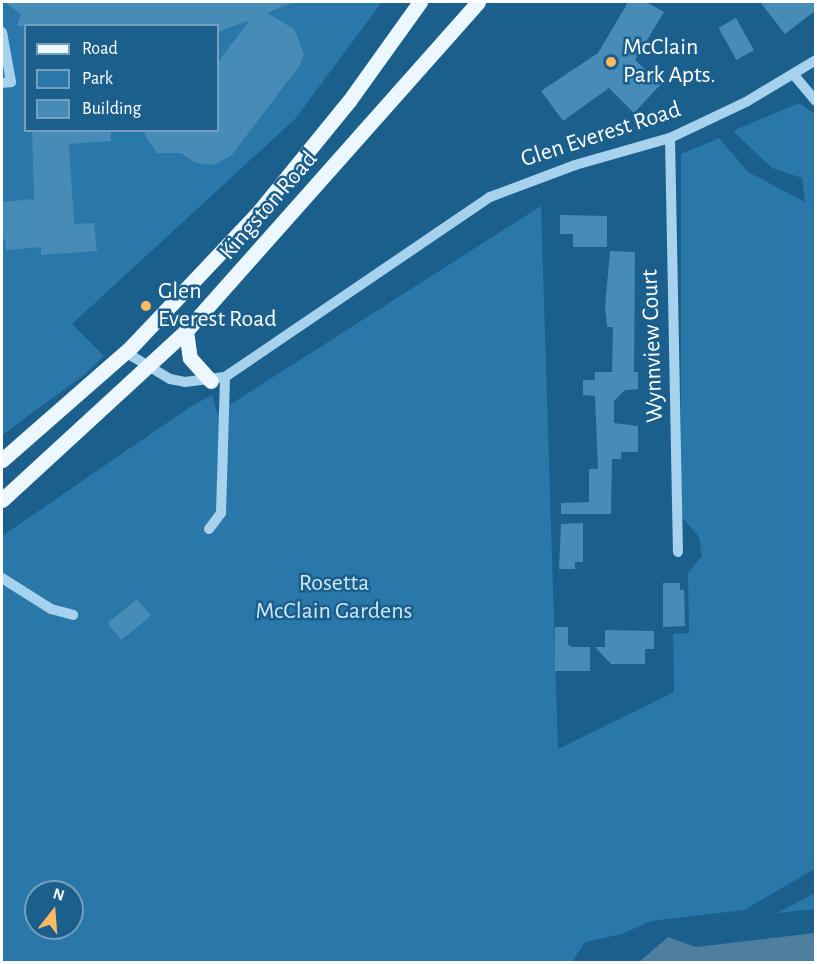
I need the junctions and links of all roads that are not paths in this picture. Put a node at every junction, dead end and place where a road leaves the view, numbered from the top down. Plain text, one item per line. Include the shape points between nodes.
1 (420, 2) edge
2 (478, 2) edge
3 (2, 32) edge
4 (816, 60) edge
5 (794, 75) junction
6 (2, 83) edge
7 (816, 101) edge
8 (670, 138) junction
9 (186, 332) junction
10 (125, 352) junction
11 (148, 369) junction
12 (218, 379) junction
13 (2, 460) edge
14 (2, 500) edge
15 (208, 529) dead end
16 (678, 552) dead end
17 (2, 578) edge
18 (73, 615) dead end

1 - 10 main road, Kingston Road via 349,101 256,214
2 - 9 main road, Kingston Road
3 - 6 street via 11,82
4 - 5 street, Glen Everest Road
5 - 7 street
5 - 8 street, Glen Everest Road
8 - 12 street, Glen Everest Road via 575,165 490,197
8 - 16 street, Wynnview Court
9 - 11 main road, Kingston Road
9 - 12 main road via 190,358
10 - 11 street
10 - 13 main road, Kingston Road
11 - 12 street via 185,382
11 - 14 main road, Kingston Road
12 - 15 street via 221,513
17 - 18 street via 51,609

